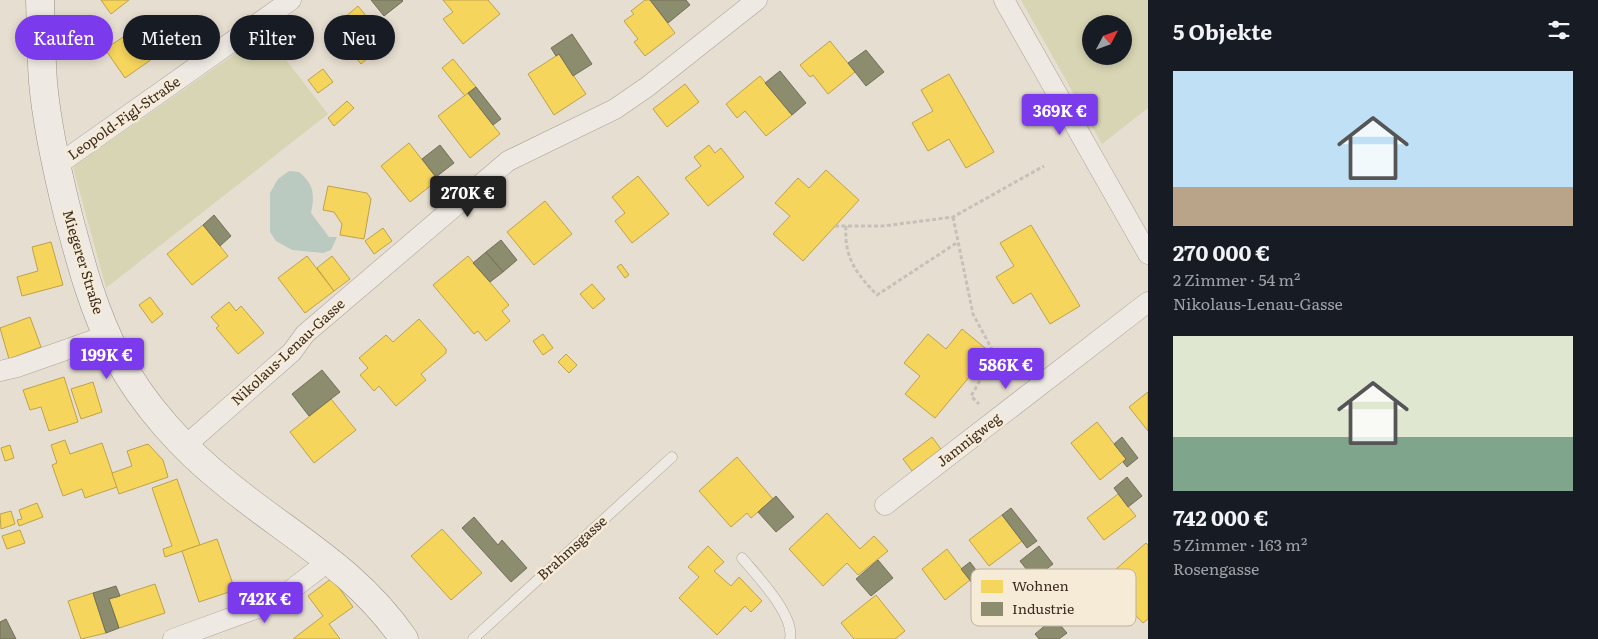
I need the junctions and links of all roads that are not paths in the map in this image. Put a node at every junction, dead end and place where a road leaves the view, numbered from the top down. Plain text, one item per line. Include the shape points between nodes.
1 (40, 0) edge
2 (291, 0) edge
3 (757, 0) edge
4 (1004, 0) edge
5 (56, 166) junction
6 (1148, 254) edge
7 (1148, 302) edge
8 (108, 335) junction
9 (0, 371) edge
10 (184, 446) junction
11 (672, 457) dead end
12 (885, 505) dead end
13 (742, 558) dead end
14 (330, 560) junction
15 (208, 634) edge
16 (173, 639) edge
17 (404, 639) edge
18 (473, 639) edge
19 (790, 639) edge

1 - 5 main road, Miegerer Straße via 43,82
2 - 5 street, Leopold-Figl-Straße
3 - 10 street, Nikolaus-Lenau-Gasse via 648,87 615,109 508,161 305,334 292,352
4 - 6 street
5 - 8 main road, Miegerer Straße via 87,283
7 - 12 street, Jamnigweg
8 - 9 street
8 - 10 main road, Miegerer Straße via 128,375
10 - 14 main road, Miegerer Straße via 227,484
11 - 18 lane, Brahmsgasse
13 - 19 lane via 775,598 788,624
14 - 15 street via 287,593
14 - 17 main road, Miegerer Straße via 366,593
15 - 16 street

